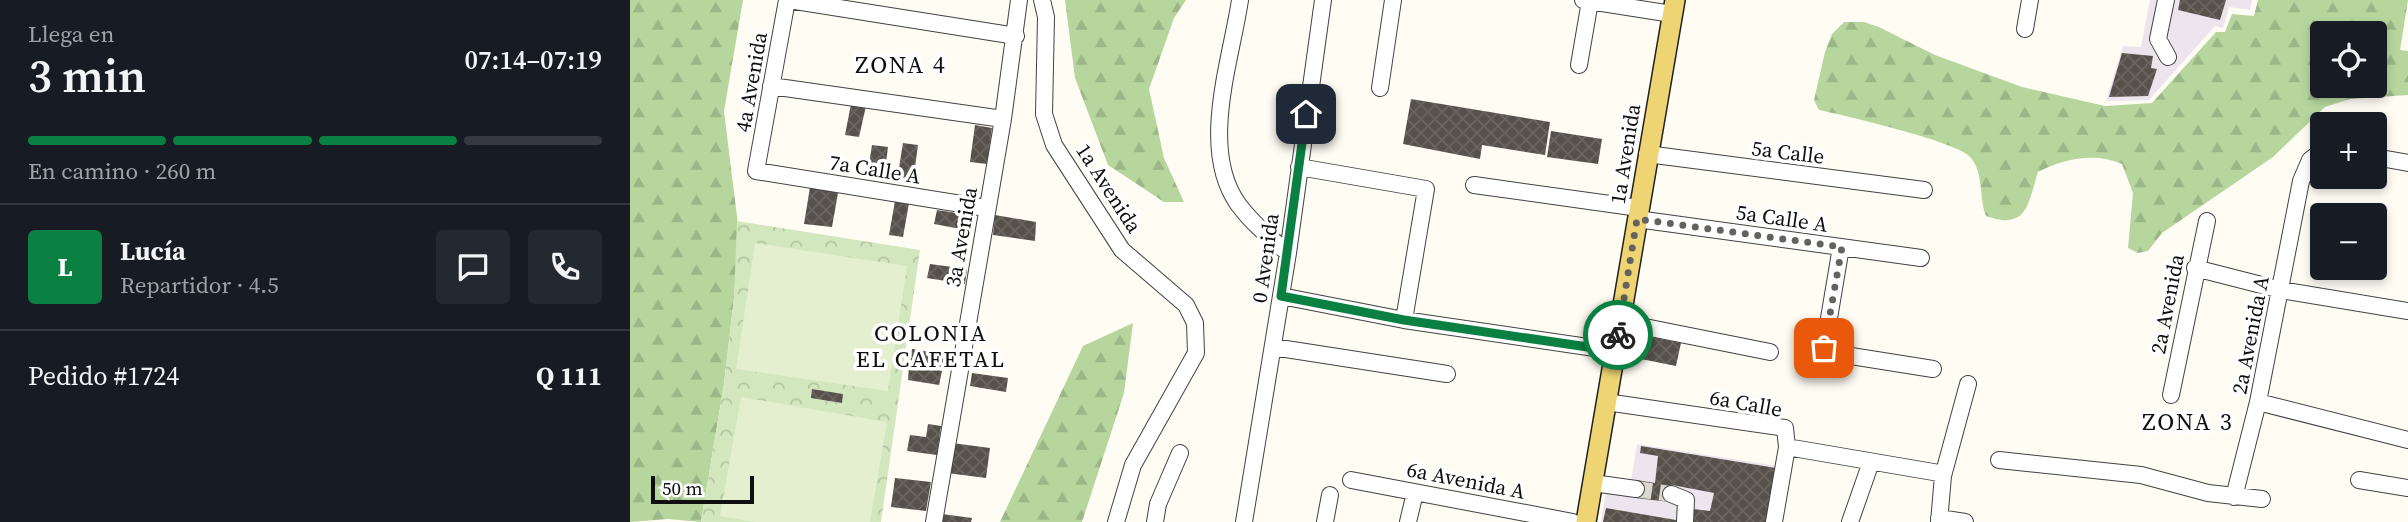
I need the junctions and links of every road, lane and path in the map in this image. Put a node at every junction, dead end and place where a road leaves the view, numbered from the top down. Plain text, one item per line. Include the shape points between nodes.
1 (788, 0) edge
2 (1019, 0) edge
3 (1042, 0) edge
4 (1240, 0) edge
5 (1323, 0) edge
6 (1393, 0) edge
7 (2030, 0) edge
8 (2166, 0) edge
9 (1586, 1) edge
10 (1673, 7) edge
11 (2025, 29) dead end
12 (1016, 36) junction
13 (2168, 57) dead end
14 (1579, 65) dead end
15 (771, 86) junction
16 (1380, 88) dead end
17 (1003, 119) junction
18 (1647, 154) junction
19 (2387, 159) edge
20 (2310, 160) edge
21 (2408, 163) edge
22 (1299, 167) junction
23 (756, 170) joint
24 (1474, 185) dead end
25 (1924, 190) dead end
26 (986, 208) junction
27 (1638, 213) junction
28 (2207, 221) dead end
29 (1842, 247) junction
30 (1288, 253) junction
31 (1921, 258) dead end
32 (2195, 268) junction
33 (2281, 290) junction
34 (1281, 296) junction
35 (2408, 311) edge
36 (1404, 320) junction
37 (1620, 322) junction
38 (1273, 347) junction
39 (1615, 351) junction
40 (1770, 352) dead end
41 (1933, 369) dead end
42 (1447, 374) dead end
43 (1968, 384) dead end
44 (2171, 396) dead end
45 (1606, 402) junction
46 (2258, 402) junction
47 (2408, 440) edge
48 (1787, 447) junction
49 (1180, 453) dead end
50 (1999, 460) dead end
51 (1871, 463) junction
52 (1943, 476) junction
53 (1351, 480) dead end
54 (2359, 480) dead end
55 (1593, 482) junction
56 (2408, 488) edge
57 (1636, 489) tunnel mouth
58 (1671, 494) dead end
59 (1330, 495) dead end
60 (2234, 497) junction
61 (2262, 499) dead end
62 (1413, 501) dead end
63 (1939, 520) edge
64 (934, 522) edge
65 (1116, 522) edge
66 (1155, 522) edge
67 (1244, 522) edge
68 (1325, 522) edge
69 (1408, 522) edge
70 (1573, 522) edge
71 (1586, 522) edge
72 (1685, 522) edge
73 (1774, 522) edge
74 (1850, 522) edge
75 (1965, 522) edge

1 - 12 street
1 - 15 street, 4a Avenida
2 - 12 street, 3a Avenida
3 - 65 street, 1a Avenida via 1046,17 1044,114 1054,145 1122,250 1186,305 1195,323 1196,353 1133,464
4 - 30 street via 1219,121 1220,159 1236,202
5 - 22 street, 0 Avenida
6 - 16 street
7 - 11 street
8 - 13 street via 2158,38
9 - 10 street
9 - 14 street
10 - 18 main road, 1a Avenida
12 - 17 street, 3a Avenida
15 - 17 street
15 - 23 street, 4a Avenida
17 - 26 street, 3a Avenida
18 - 25 street, 5a Calle
18 - 27 main road, 1a Avenida
19 - 21 street
20 - 33 street, 2a Avenida A via 2301,181
22 - 30 street, 0 Avenida
22 - 36 street via 1426,188
23 - 26 street, 7a Calle A
24 - 27 street
26 - 64 street, 3a Avenida
27 - 29 street, 5a Calle A
27 - 37 main road, 1a Avenida
28 - 32 street, 2a Avenida
29 - 31 street, 5a Calle A
29 - 41 street via 1826,352
30 - 34 street, 0 Avenida
32 - 33 street
32 - 44 street, 2a Avenida
33 - 35 street
33 - 46 street, 2a Avenida A
34 - 36 street
34 - 38 street, 0 Avenida
36 - 39 street
37 - 39 main road, 1a Avenida
37 - 40 street
38 - 42 street
38 - 67 street, 0 Avenida
39 - 45 main road, 1a Avenida
43 - 52 street
45 - 48 street, 6a Calle via 1785,428
45 - 55 main road, 1a Avenida
46 - 47 street
46 - 60 street, 2a Avenida A
48 - 51 street, 6a Calle
48 - 73 street
49 - 66 street
50 - 60 street via 2141,475
51 - 52 street, 6a Calle
51 - 74 street
52 - 63 street
53 - 70 street, 6a Avenida A
54 - 56 street
55 - 57 street
55 - 71 main road, 1a Avenida
58 - 72 street via 1686,500
59 - 68 street
60 - 61 street
62 - 69 street
63 - 75 street

